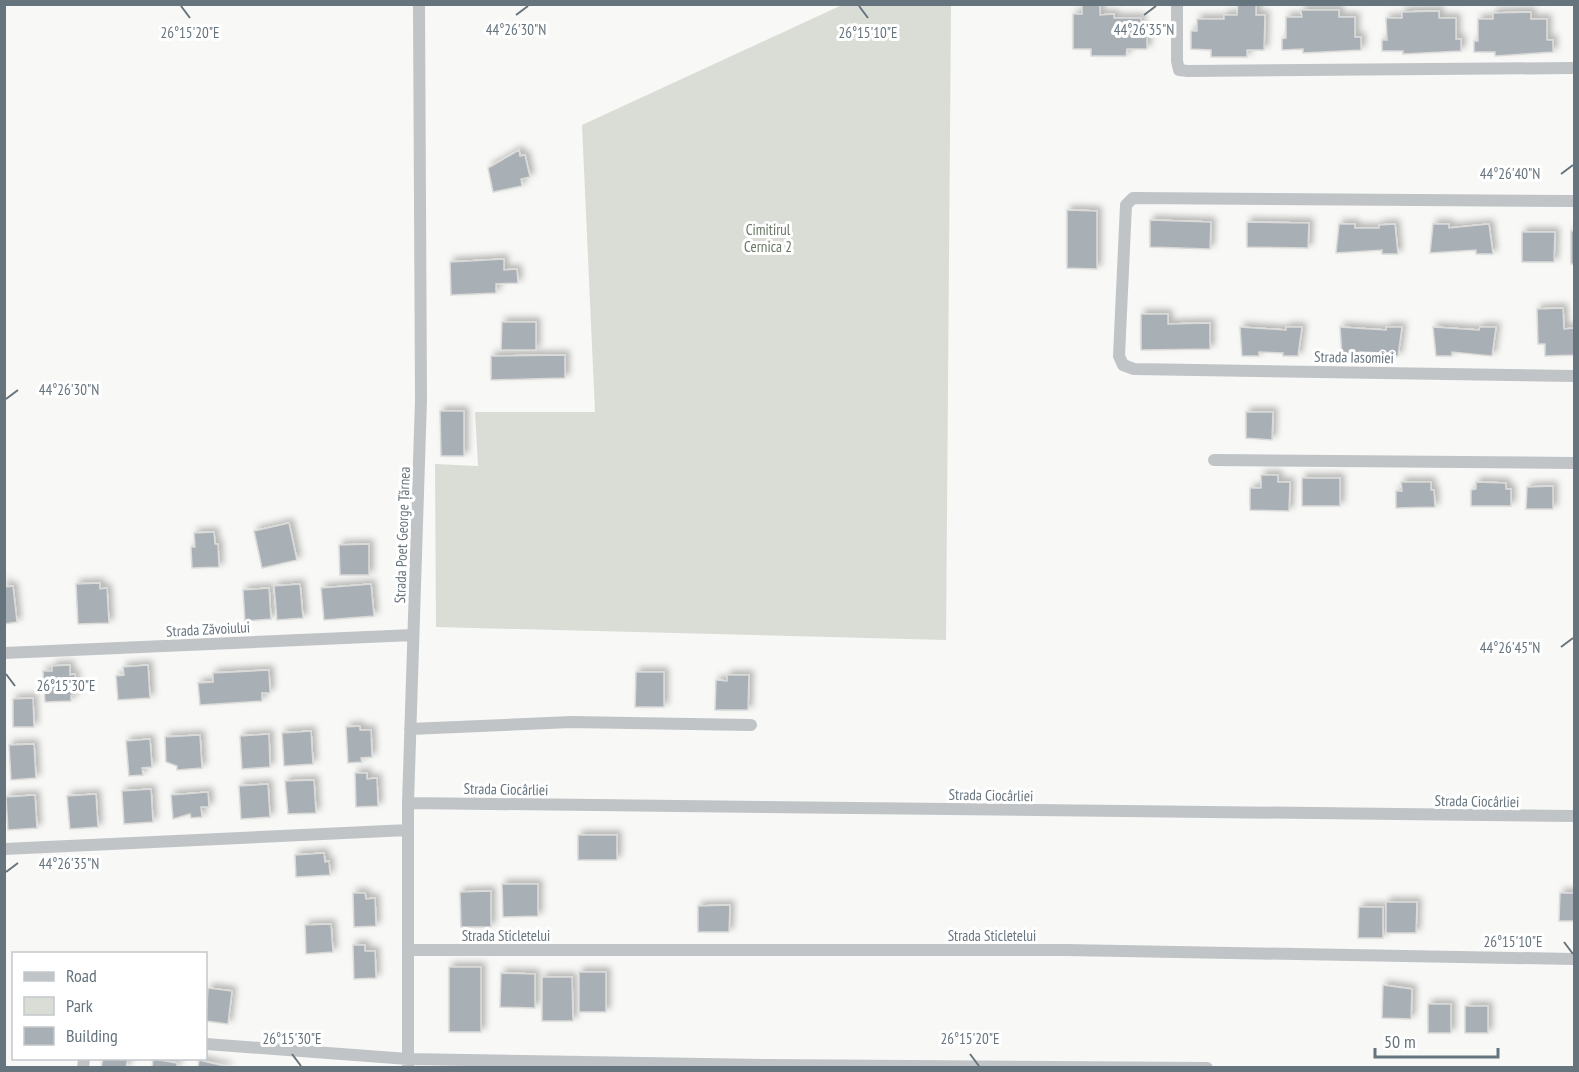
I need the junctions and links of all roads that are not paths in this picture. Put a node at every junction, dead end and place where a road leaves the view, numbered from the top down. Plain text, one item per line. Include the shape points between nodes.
1 (419, 4) edge
2 (1177, 4) edge
3 (1575, 68) edge
4 (1575, 201) edge
5 (1575, 376) edge
6 (1214, 459) dead end
7 (1575, 463) edge
8 (413, 635) junction
9 (4, 653) edge
10 (750, 725) dead end
11 (410, 729) junction
12 (408, 803) junction
13 (1575, 816) edge
14 (408, 830) junction
15 (4, 849) edge
16 (409, 950) junction
17 (1575, 959) edge
18 (207, 1044) edge
19 (408, 1063) edge
20 (1207, 1068) edge

1 - 8 street, Strada Poet George Țărnea via 421,400
2 - 3 street via 1177,61 1179,70 1188,72
4 - 5 street, Strada Iasomiei via 1133,198 1126,205 1119,356 1123,365 1134,369
6 - 7 street
8 - 9 street, Strada Zăvoiului
8 - 11 street, Strada Poet George Țărnea
10 - 11 street via 571,722
11 - 12 street, Strada Poet George Țărnea
12 - 13 street, Strada Ciocârliei
12 - 14 street, Strada Poet George Țărnea
14 - 15 street
14 - 16 street, Strada Poet George Țărnea
16 - 17 street, Strada Sticletelui via 1067,950
16 - 19 street, Strada Poet George Țărnea
18 - 19 street
19 - 20 street

